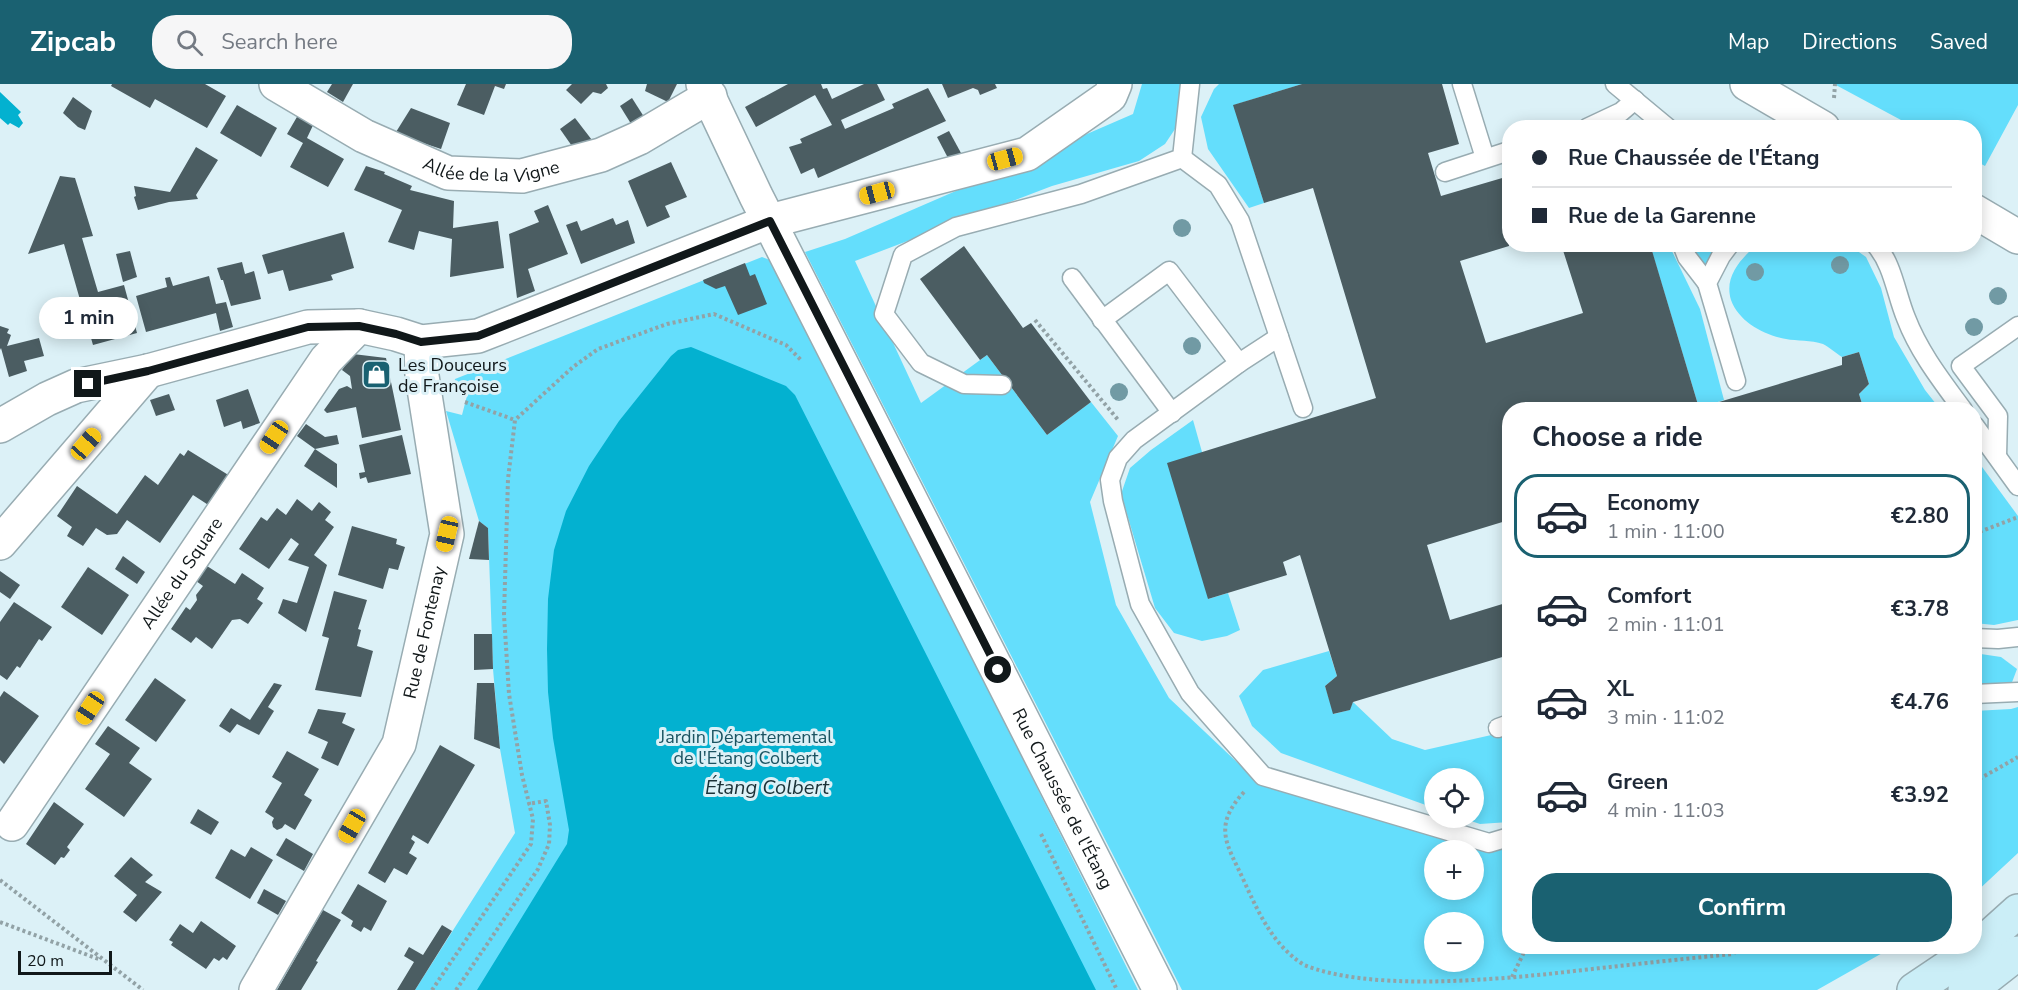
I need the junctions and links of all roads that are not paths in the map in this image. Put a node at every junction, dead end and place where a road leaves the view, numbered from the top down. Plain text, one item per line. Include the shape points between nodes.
1 (276, 84) edge
2 (1115, 84) edge
3 (1190, 84) edge
4 (1462, 84) edge
5 (1615, 84) edge
6 (1747, 84) edge
7 (706, 90) edge
8 (1635, 100) junction
9 (1828, 114) edge
10 (1604, 120) edge
11 (1659, 120) edge
12 (1502, 153) edge
13 (1182, 158) junction
14 (1485, 158) junction
15 (1445, 172) dead end
16 (1982, 216) edge
17 (770, 221) junction
18 (2018, 237) edge
19 (1685, 252) edge
20 (1724, 252) edge
21 (1879, 252) edge
22 (1072, 278) dead end
23 (1707, 283) junction
24 (1102, 320) junction
25 (359, 326) junction
26 (2018, 326) edge
27 (1279, 338) junction
28 (421, 342) junction
29 (1239, 363) junction
30 (148, 371) junction
31 (1736, 381) dead end
32 (1002, 386) dead end
33 (1957, 402) edge
34 (1303, 408) dead end
35 (1172, 412) junction
36 (0, 426) edge
37 (1982, 436) edge
38 (1997, 456) junction
39 (2018, 486) edge
40 (0, 543) edge
41 (2018, 636) edge
42 (1982, 638) edge
43 (2018, 692) edge
44 (1982, 694) edge
45 (12, 825) dead end
46 (1502, 839) edge
47 (2018, 911) edge
48 (1982, 943) edge
49 (2018, 953) edge
50 (1968, 954) edge
51 (256, 990) edge
52 (1160, 990) edge
53 (1914, 990) edge
54 (1965, 990) edge

1 - 7 street, Allée de la Vigne via 364,136 448,172 522,176 601,155 639,138
2 - 17 street via 1110,96 1027,154
3 - 13 lane
4 - 14 lane
5 - 8 lane
6 - 9 street via 1777,102
7 - 17 street, Rue Chaussée de l'Étang
8 - 10 lane
8 - 11 lane
12 - 14 lane
13 - 27 lane via 1218,185 1240,221
13 - 32 lane via 1081,194 956,227 903,255 884,314 921,363 964,384
14 - 15 lane
16 - 18 street
17 - 28 street via 478,336
17 - 52 street, Rue Chaussée de l'Étang
19 - 23 lane
20 - 23 lane
21 - 33 lane via 1920,349
22 - 24 lane
23 - 31 lane
24 - 29 lane via 1169,272
24 - 35 lane
25 - 28 street
25 - 30 street via 308,327
25 - 45 street, Allée du Square via 326,360
26 - 38 lane via 1961,366 1998,416
27 - 29 lane
27 - 34 lane
28 - 51 street, Rue de Fontenay via 422,376 447,534 399,744
29 - 35 lane
30 - 36 street via 76,386
30 - 40 street
35 - 46 lane via 1134,440 1118,458 1110,480 1140,604 1190,693 1263,776 1489,843
37 - 38 lane
38 - 39 lane
41 - 42 lane
43 - 44 lane
47 - 48 main road
49 - 54 main road
50 - 53 main road

